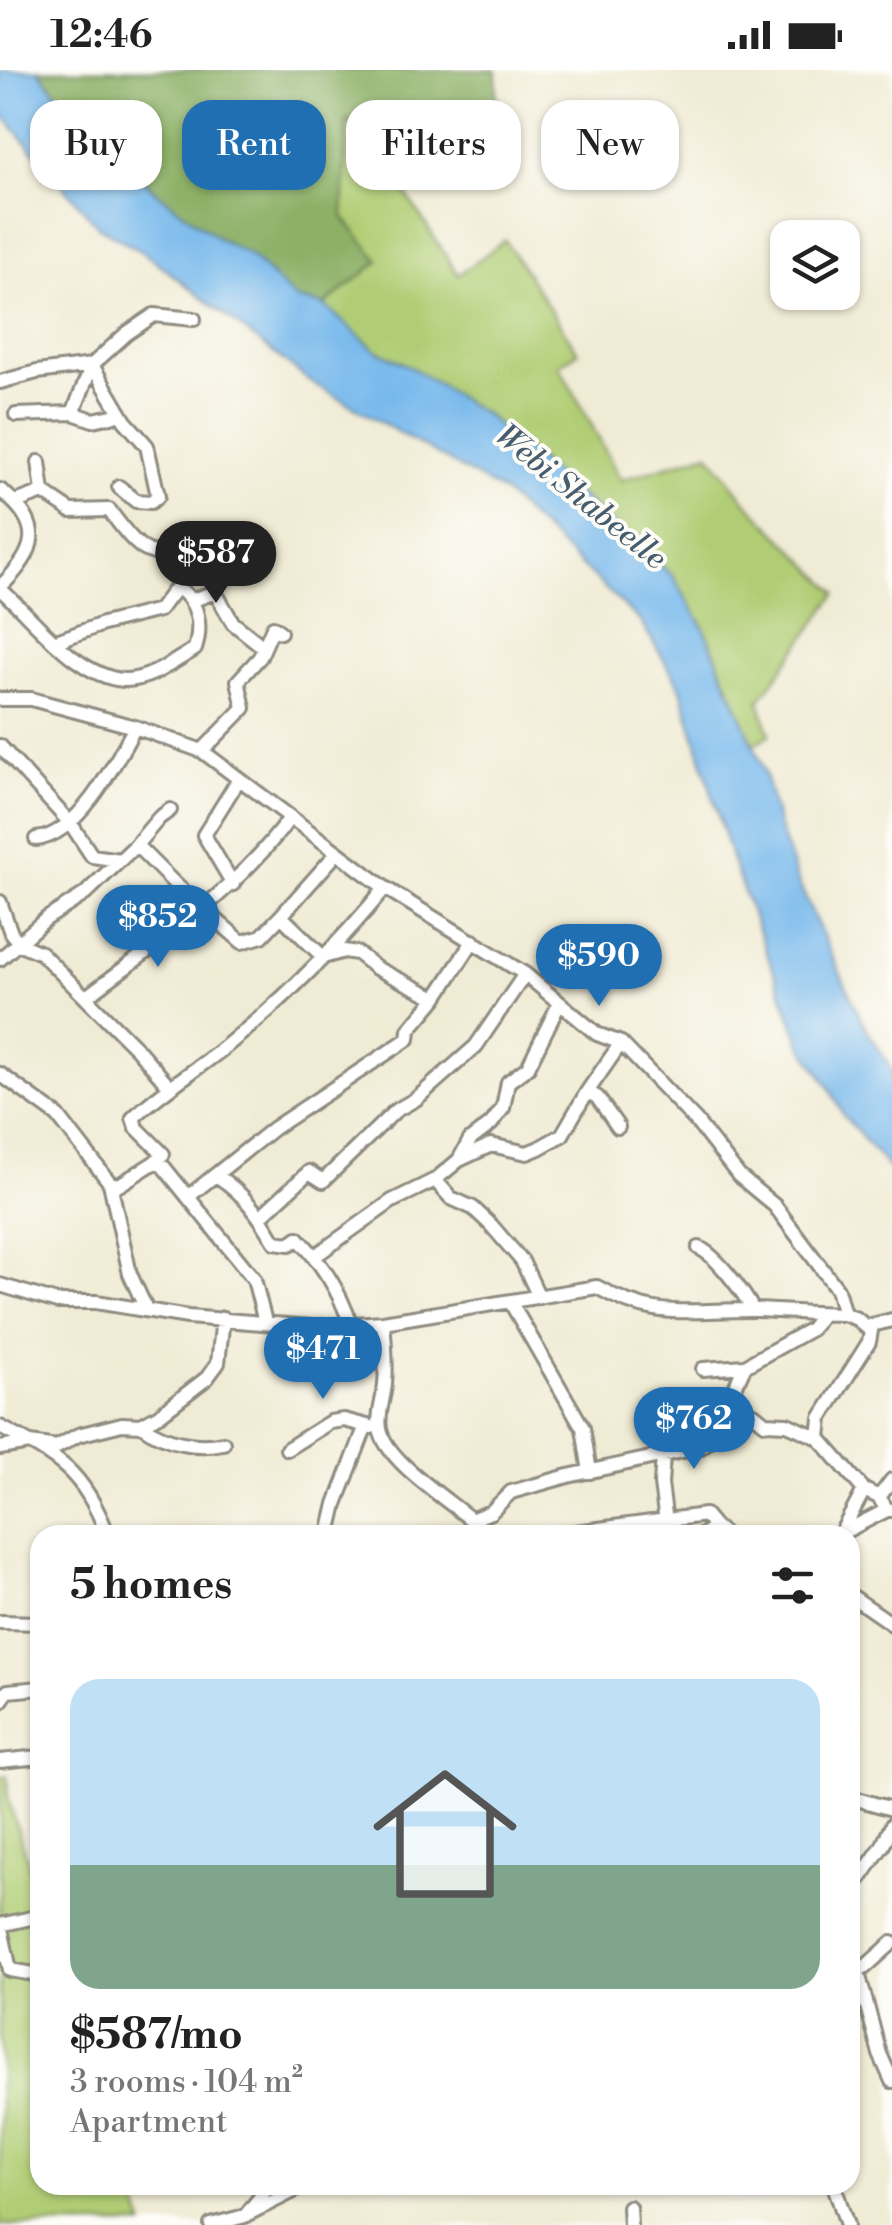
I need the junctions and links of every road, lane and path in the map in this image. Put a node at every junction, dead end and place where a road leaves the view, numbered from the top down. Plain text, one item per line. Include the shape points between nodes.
1 (194, 319) dead end
2 (92, 365) junction
3 (0, 382) edge
4 (73, 413) junction
5 (121, 414) junction
6 (16, 415) dead end
7 (40, 462) dead end
8 (120, 487) dead end
9 (0, 490) edge
10 (43, 492) junction
11 (16, 502) junction
12 (200, 568) dead end
13 (181, 582) junction
14 (0, 588) edge
15 (193, 600) junction
16 (280, 632) dead end
17 (54, 642) junction
18 (262, 646) junction
19 (0, 699) edge
20 (135, 727) junction
21 (0, 746) edge
22 (202, 751) junction
23 (240, 779) junction
24 (170, 810) dead end
25 (289, 818) junction
26 (71, 824) junction
27 (36, 839) dead end
28 (136, 844) junction
29 (336, 853) junction
30 (120, 860) junction
31 (233, 884) junction
32 (385, 888) junction
33 (0, 902) edge
34 (202, 908) junction
35 (281, 916) junction
36 (473, 941) junction
37 (20, 944) junction
38 (323, 957) junction
39 (0, 959) edge
40 (525, 974) junction
41 (86, 997) junction
42 (436, 998) junction
43 (559, 1004) junction
44 (621, 1043) junction
45 (0, 1074) edge
46 (170, 1088) junction
47 (587, 1092) junction
48 (618, 1127) dead end
49 (458, 1160) junction
50 (155, 1162) junction
51 (217, 1176) junction
52 (435, 1180) junction
53 (110, 1183) junction
54 (190, 1196) junction
55 (260, 1217) junction
56 (699, 1248) dead end
57 (315, 1256) junction
58 (0, 1285) edge
59 (539, 1297) junction
60 (511, 1303) junction
61 (146, 1309) junction
62 (753, 1310) junction
63 (822, 1314) junction
64 (844, 1314) junction
65 (224, 1318) junction
66 (892, 1320) edge
67 (265, 1322) junction
68 (383, 1322) junction
69 (351, 1325) junction
70 (871, 1331) junction
71 (745, 1366) junction
72 (703, 1369) dead end
73 (754, 1414) dead end
74 (0, 1426) edge
75 (141, 1426) junction
76 (372, 1427) junction
77 (819, 1438) junction
78 (30, 1442) junction
79 (223, 1443) dead end
80 (0, 1448) edge
81 (287, 1449) dead end
82 (663, 1456) junction
83 (590, 1472) junction
84 (892, 1480) edge
85 (864, 1490) junction
86 (886, 1506) edge
87 (473, 1519) junction
88 (666, 1522) junction
89 (104, 1525) edge
90 (331, 1525) edge
91 (479, 1525) edge
92 (640, 1525) edge
93 (715, 1525) edge
94 (846, 1525) edge
95 (855, 1525) edge
96 (860, 1602) edge
97 (0, 1622) edge
98 (30, 1623) edge
99 (892, 1624) edge
100 (30, 1690) edge
101 (3, 1694) edge
102 (30, 1759) edge
103 (0, 1761) edge
104 (860, 1800) edge
105 (892, 1808) edge
106 (892, 1825) edge
107 (860, 1878) edge
108 (30, 1918) edge
109 (0, 1924) edge
110 (892, 1943) edge
111 (860, 1968) edge
112 (30, 1973) edge
113 (860, 1993) edge
114 (892, 2052) edge
115 (890, 2074) edge
116 (262, 2195) edge
117 (286, 2195) edge
118 (837, 2195) edge
119 (629, 2207) dead end
120 (245, 2216) junction
121 (212, 2225) edge
122 (630, 2225) edge
123 (847, 2225) edge

1 - 2 street via 154,316
2 - 3 street
2 - 4 street
2 - 5 street
4 - 5 street via 93,420
4 - 6 street
5 - 8 street via 147,446 158,496 136,501
7 - 10 street
9 - 11 street
10 - 11 street
10 - 13 street via 71,511 109,510 147,550 176,559
11 - 14 street via 32,544
12 - 13 street
13 - 15 street
13 - 17 street via 159,610
14 - 17 street
15 - 17 street via 200,632 195,649 142,676 126,680 96,672
15 - 18 street via 215,592 234,622
16 - 18 street via 274,628
18 - 22 street via 238,682 244,708
19 - 20 street via 31,700
20 - 22 street
20 - 26 street
21 - 26 street
22 - 23 street
23 - 25 street
23 - 31 street via 204,834
24 - 28 street
25 - 29 street
25 - 31 street
26 - 27 street
26 - 30 street via 92,856
28 - 30 street
28 - 34 street
29 - 32 street
29 - 35 street
30 - 37 street
31 - 34 street
32 - 36 street
32 - 38 street
33 - 37 street
34 - 35 street via 242,942 262,936
34 - 41 street
35 - 38 street
36 - 40 street
36 - 42 street
37 - 39 street
37 - 41 street via 41,953
38 - 42 street via 357,954
38 - 46 street
40 - 43 street
40 - 55 street via 450,1072 395,1111 323,1181 310,1172
41 - 46 street
42 - 51 street via 408,1039 274,1128
43 - 44 street via 596,1034
43 - 49 street via 528,1067 508,1082 502,1108
44 - 47 street
44 - 64 street via 739,1176 776,1206 837,1289
45 - 53 street via 58,1116
46 - 50 street via 133,1118 163,1154
47 - 48 street
47 - 49 street via 562,1135 539,1148 491,1145
49 - 52 street
50 - 53 street via 119,1186
50 - 54 street
51 - 54 street
51 - 55 street via 237,1188
52 - 57 street
52 - 59 street via 491,1225 522,1261
53 - 61 street via 130,1274
54 - 67 street via 254,1280
55 - 57 street via 274,1242 298,1238
56 - 62 street via 744,1292
57 - 69 street via 339,1289
58 - 61 street via 41,1300
59 - 60 street
59 - 62 street via 597,1287 655,1310
60 - 68 street
60 - 83 street via 583,1428
61 - 65 street
62 - 63 street
63 - 64 street
63 - 71 street via 812,1329
64 - 70 street
65 - 67 street
65 - 75 street via 218,1362 207,1378
66 - 70 street via 868,1326
67 - 69 street
68 - 69 street
68 - 76 street via 385,1384
70 - 77 street via 821,1418
71 - 72 street
71 - 82 street via 717,1437
73 - 77 street
74 - 78 street
75 - 78 street via 122,1424 57,1447
75 - 79 street via 181,1442
76 - 81 street via 330,1422
76 - 87 street via 392,1456
76 - 90 street
77 - 85 street
78 - 80 street
78 - 89 street via 74,1472
82 - 83 street
82 - 88 street
83 - 87 street via 511,1492
84 - 86 street
85 - 86 street
85 - 94 street
86 - 95 street
87 - 91 street
88 - 92 street
88 - 93 street via 705,1514
96 - 99 street
97 - 98 street
100 - 101 street
102 - 103 street
104 - 105 street
106 - 107 street
108 - 109 street
109 - 112 street via 10,1970
110 - 111 street
113 - 115 street
114 - 115 street
116 - 120 street
117 - 120 street
118 - 123 street
119 - 122 street
120 - 121 street

